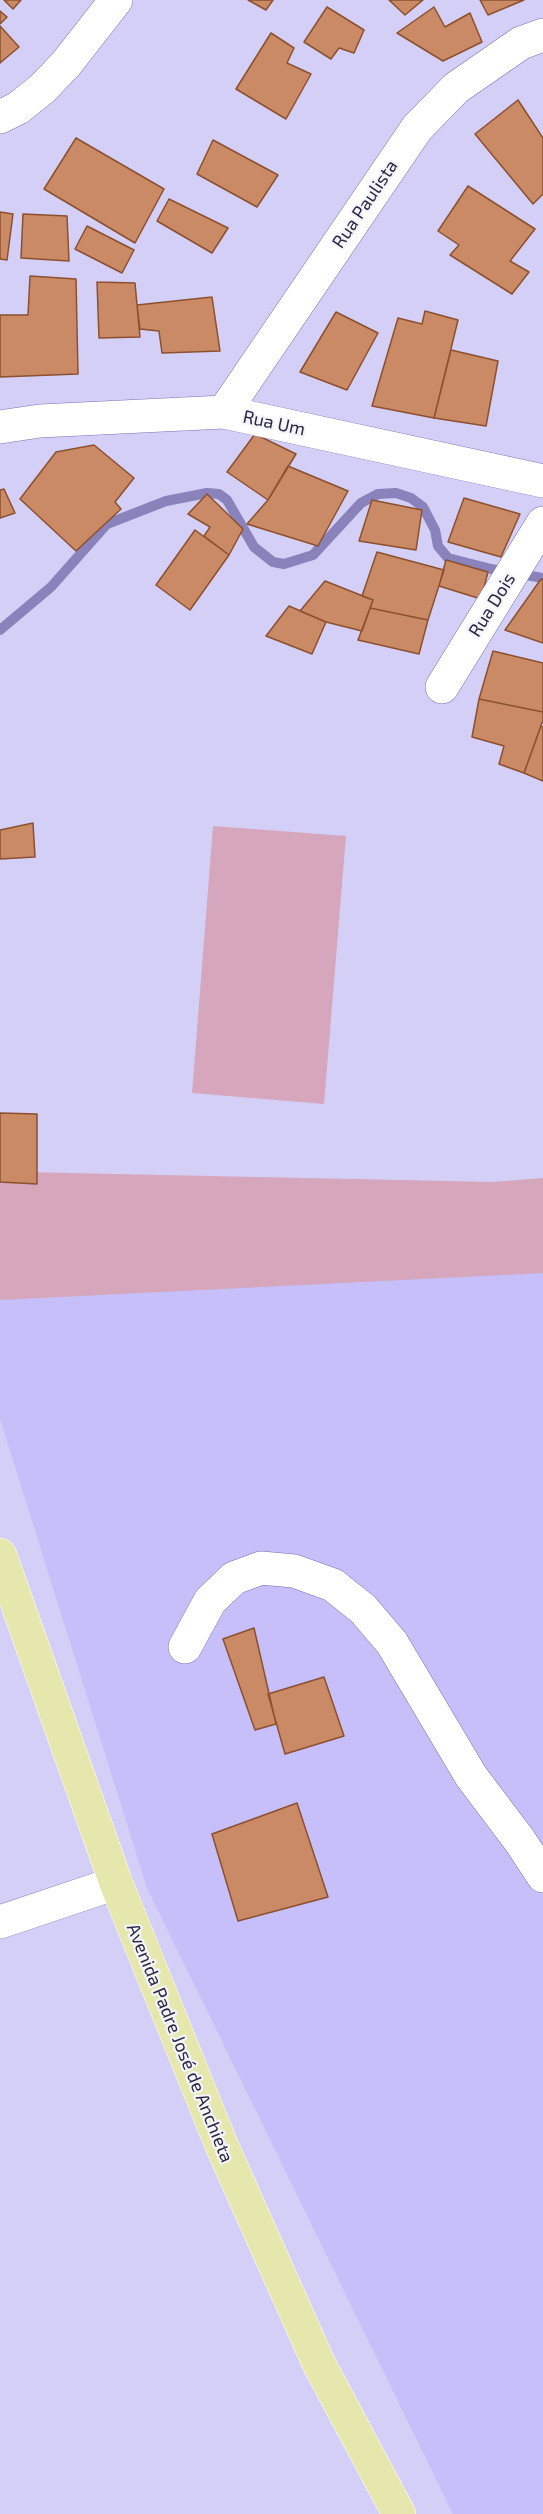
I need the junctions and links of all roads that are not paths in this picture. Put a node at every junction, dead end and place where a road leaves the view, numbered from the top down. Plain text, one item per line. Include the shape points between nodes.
1 (116, 0) edge
2 (543, 35) edge
3 (0, 117) edge
4 (224, 412) junction
5 (0, 427) edge
6 (543, 481) edge
7 (543, 523) edge
8 (442, 687) dead end
9 (0, 1555) edge
10 (185, 1647) dead end
11 (543, 1876) edge
12 (116, 1883) junction
13 (0, 1922) edge
14 (399, 2514) edge

1 - 3 street via 42,89
2 - 4 street, Rua Paulista via 521,44 456,88 417,128
4 - 5 street, Rua Um via 40,421
4 - 6 street, Rua Um
7 - 8 street, Rua Dois
9 - 12 main road, Avenida Padre José de Anchieta
10 - 11 street via 210,1601 234,1578 261,1568 294,1571 333,1585 363,1609 393,1643 471,1776
12 - 13 street
12 - 14 main road, Avenida Padre José de Anchieta via 221,2144 314,2354

